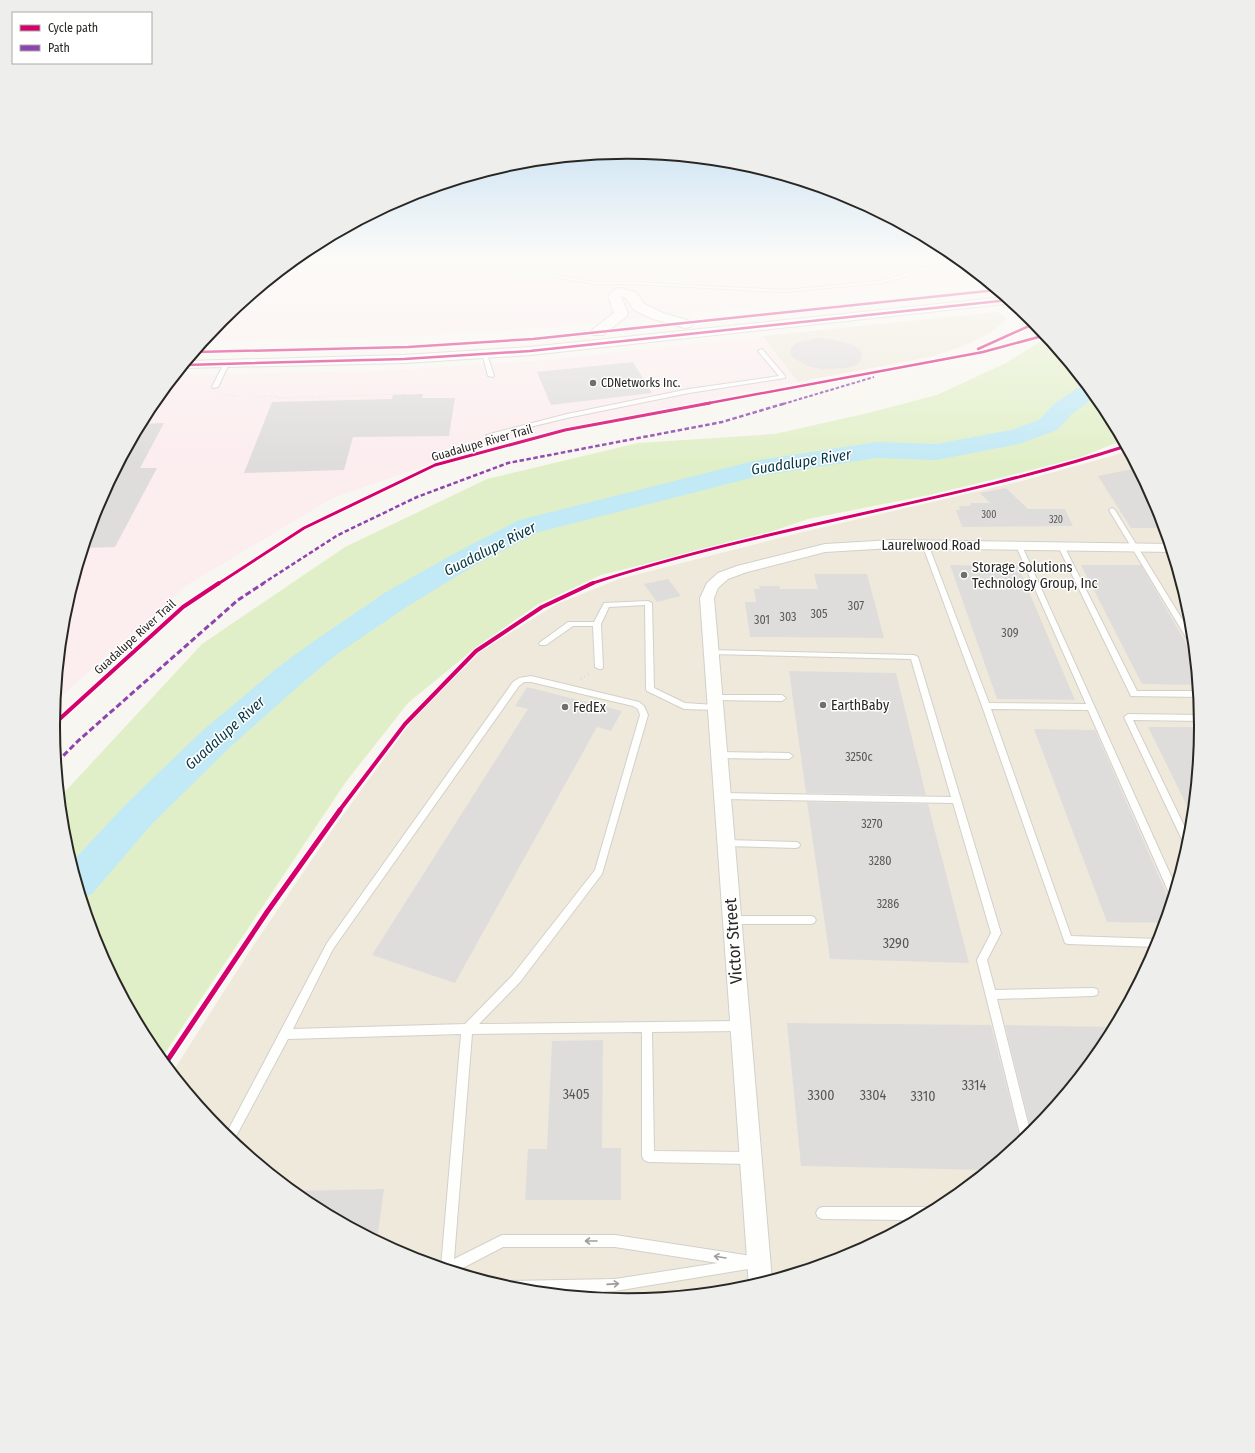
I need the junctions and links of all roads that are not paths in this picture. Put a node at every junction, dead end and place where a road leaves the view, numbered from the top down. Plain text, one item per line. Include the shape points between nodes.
1 (603, 328) edge
2 (644, 328) edge
3 (751, 328) edge
4 (598, 332) junction
5 (761, 351) dead end
6 (201, 352) edge
7 (484, 354) junction
8 (226, 364) junction
9 (190, 365) edge
10 (491, 376) dead end
11 (215, 387) dead end
12 (489, 435) dead end
13 (1112, 510) dead end
14 (925, 544) junction
15 (1019, 546) junction
16 (1061, 546) junction
17 (1136, 547) junction
18 (1166, 548) edge
19 (707, 598) joint
20 (597, 624) junction
21 (1187, 632) edge
22 (543, 643) dead end
23 (711, 652) junction
24 (599, 668) dead end
25 (1194, 694) edge
26 (782, 698) dead end
27 (715, 703) junction
28 (986, 706) junction
29 (1091, 707) junction
30 (1195, 718) edge
31 (719, 755) junction
32 (789, 756) dead end
33 (722, 796) junction
34 (957, 800) junction
35 (1184, 836) edge
36 (726, 843) junction
37 (796, 845) dead end
38 (1172, 888) edge
39 (732, 920) junction
40 (811, 920) dead end
41 (1152, 943) edge
42 (1093, 992) dead end
43 (990, 995) junction
44 (740, 1026) junction
45 (647, 1028) junction
46 (467, 1030) junction
47 (285, 1034) junction
48 (1024, 1132) edge
49 (232, 1133) edge
50 (750, 1158) junction
51 (822, 1213) dead end
52 (911, 1218) edge
53 (758, 1263) junction
54 (447, 1265) edge
55 (452, 1266) edge
56 (759, 1278) edge
57 (537, 1286) edge

1 - 4 main road
2 - 4 main road
3 - 7 main road
4 - 6 main road via 408,347
5 - 12 lane via 783,377 689,391
7 - 8 main road
7 - 10 lane
8 - 9 main road
8 - 11 lane
13 - 17 lane
14 - 15 street, Laurelwood Road
14 - 19 street, Laurelwood Road via 825,548 794,555 742,568 723,576 712,586
14 - 28 lane
15 - 16 street, Laurelwood Road
15 - 29 lane
16 - 17 street, Laurelwood Road
16 - 25 lane via 1134,694
17 - 18 street, Laurelwood Road
17 - 21 lane
19 - 23 street, Victor Street
20 - 22 lane via 571,624
20 - 24 lane
20 - 27 lane via 606,605 648,603 650,689 684,706
23 - 27 street, Victor Street
23 - 34 lane via 914,657
26 - 27 lane
27 - 31 street, Victor Street
28 - 29 lane
28 - 41 lane via 1068,940
29 - 38 lane
30 - 35 lane via 1128,717
31 - 32 lane
31 - 33 street, Victor Street
33 - 34 lane
33 - 36 street, Victor Street
34 - 43 lane via 996,933 982,960
36 - 37 lane
36 - 39 street, Victor Street
39 - 40 lane
39 - 44 street, Victor Street
42 - 43 lane
43 - 48 lane
44 - 45 lane
44 - 50 street, Victor Street
45 - 46 lane
45 - 50 lane via 648,1156
46 - 47 lane
46 - 47 lane via 516,979 599,871 644,715 636,704 531,679 516,684 330,946
46 - 54 lane
47 - 49 lane
50 - 53 street, Victor Street
51 - 52 lane
53 -> 55 lane via 615,1241 502,1241
53 - 56 street, Victor Street
57 -> 53 lane via 615,1285

